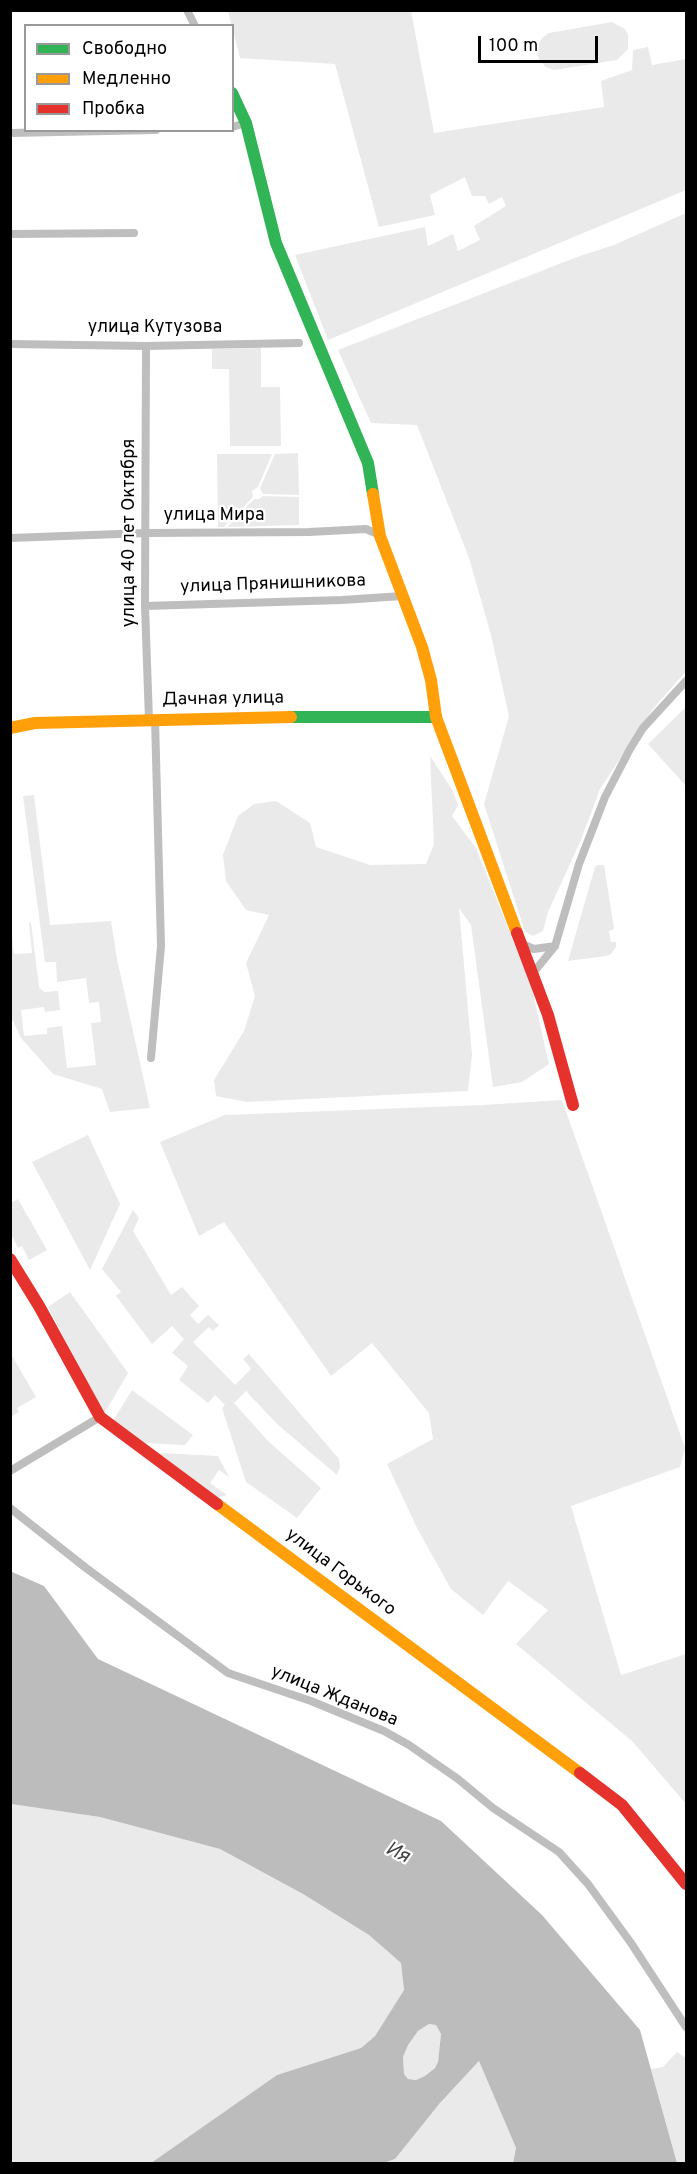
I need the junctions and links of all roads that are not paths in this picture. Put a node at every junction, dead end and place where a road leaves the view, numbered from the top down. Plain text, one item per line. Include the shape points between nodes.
1 (187, 10) edge
2 (194, 24) edge
3 (234, 97) edge
4 (246, 123) junction
5 (234, 126) edge
6 (59, 132) edge
7 (10, 133) edge
8 (134, 233) dead end
9 (10, 234) edge
10 (299, 342) dead end
11 (10, 344) edge
12 (146, 346) junction
13 (146, 533) junction
14 (380, 536) junction
15 (10, 538) edge
16 (402, 596) junction
17 (145, 606) junction
18 (687, 681) edge
19 (436, 717) junction
20 (152, 720) junction
21 (10, 728) edge
22 (522, 944) junction
23 (555, 946) junction
24 (533, 973) junction
25 (151, 1058) dead end
26 (573, 1105) dead end
27 (10, 1259) edge
28 (100, 1417) junction
29 (10, 1471) edge
30 (10, 1508) edge
31 (687, 1884) edge
32 (687, 2027) edge

1 - 2 street
3 - 4 street
4 - 5 street
4 - 14 street via 276,243 368,463
6 - 7 street
8 - 9 street
10 - 12 street, улица Кутузова
11 - 12 street, улица Кутузова
12 - 13 street, улица 40 лет Октября
13 - 14 street, улица Мира via 366,529
13 - 15 street, улица Мира
13 - 17 street, улица 40 лет Октября
14 - 16 street
16 - 17 street, улица Прянишникова
16 - 19 street via 422,647
17 - 20 street, улица 40 лет Октября
18 - 23 street via 643,728 605,797 579,864
19 - 20 street, Дачная улица
19 - 22 street
20 - 21 street, Дачная улица via 35,723
20 - 25 street, улица 40 лет Октября via 161,946
22 - 23 street via 534,949
22 - 24 street
23 - 24 street
24 - 26 street
27 - 28 street, улица Горького
28 - 29 street
28 - 31 street, улица Горького via 622,1805
30 - 32 street, улица Жданова via 228,1673 384,1731 559,1852 588,1884

